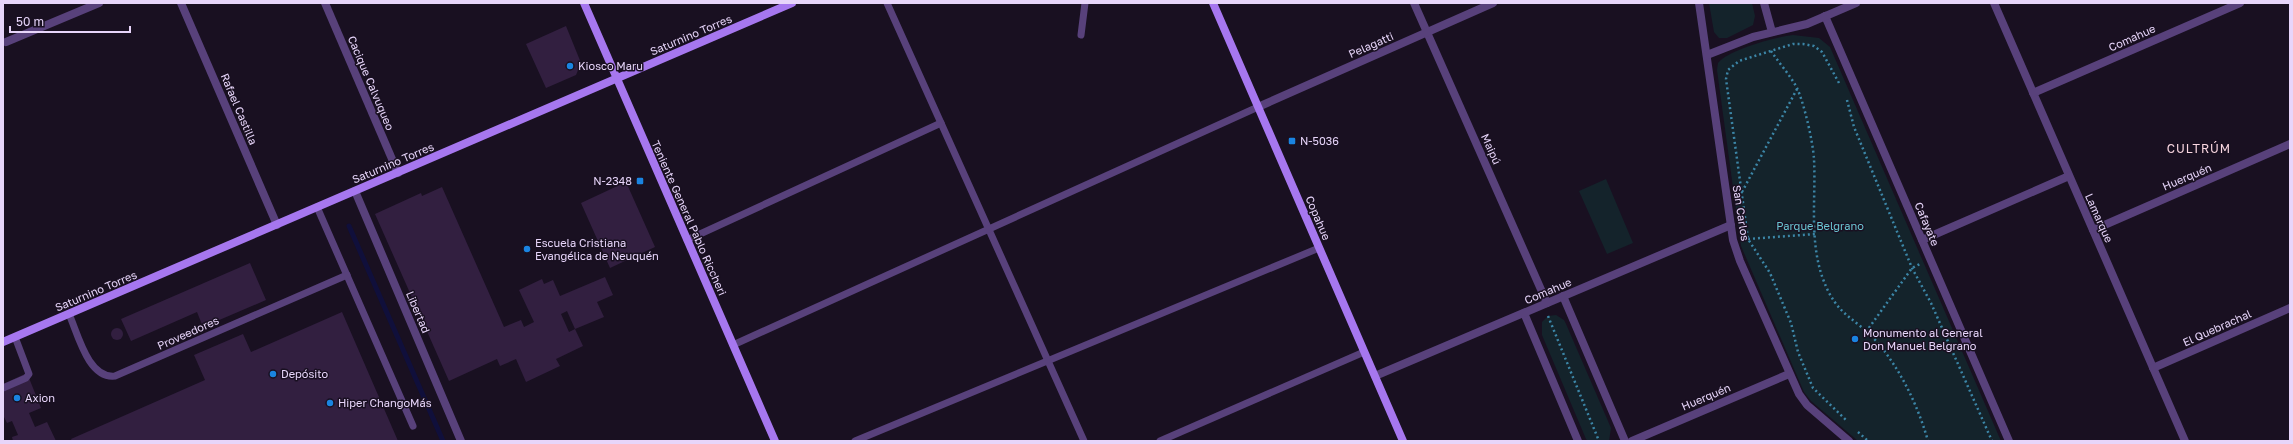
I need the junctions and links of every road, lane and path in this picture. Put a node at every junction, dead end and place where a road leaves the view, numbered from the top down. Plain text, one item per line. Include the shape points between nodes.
1 (99, 3) edge
2 (182, 3) edge
3 (325, 3) edge
4 (584, 3) edge
5 (792, 3) edge
6 (887, 3) edge
7 (1085, 3) edge
8 (1213, 3) edge
9 (1414, 3) edge
10 (1493, 3) edge
11 (1699, 3) edge
12 (1764, 3) edge
13 (1856, 3) edge
14 (1994, 3) edge
15 (2240, 3) edge
16 (1825, 16) junction
17 (1427, 32) junction
18 (1772, 32) junction
19 (1081, 35) dead end
20 (1800, 36) dead end
21 (6, 42) dead end
22 (1800, 44) junction
23 (1771, 51) junction
24 (1706, 55) junction
25 (617, 79) junction
26 (1841, 86) dead end
27 (1797, 89) junction
28 (2033, 93) junction
29 (1846, 99) dead end
30 (1258, 107) junction
31 (941, 123) junction
32 (2290, 144) edge
33 (398, 173) junction
34 (2069, 176) junction
35 (355, 191) junction
36 (1742, 193) junction
37 (317, 208) junction
38 (277, 224) junction
39 (1731, 226) junction
40 (989, 229) junction
41 (2093, 230) junction
42 (1815, 234) junction
43 (1748, 239) junction
44 (687, 240) junction
45 (1922, 240) junction
46 (1319, 248) junction
47 (1924, 262) dead end
48 (1912, 268) junction
49 (346, 275) junction
50 (1563, 296) junction
51 (1547, 303) junction
52 (2290, 308) edge
53 (1524, 313) junction
54 (69, 314) junction
55 (1548, 316) dead end
56 (1866, 332) junction
57 (15, 337) junction
58 (3, 342) edge
59 (733, 345) junction
60 (1364, 352) junction
61 (1048, 361) junction
62 (2153, 368) junction
63 (1789, 374) junction
64 (1375, 376) junction
65 (3, 388) edge
66 (1851, 425) dead end
67 (413, 426) dead end
68 (1856, 430) dead end
69 (461, 441) edge
70 (774, 441) edge
71 (855, 441) edge
72 (1084, 441) edge
73 (1160, 441) edge
74 (1403, 441) edge
75 (1578, 441) edge
76 (1599, 441) edge
77 (1625, 441) edge
78 (1632, 441) edge
79 (1849, 441) edge
80 (1868, 441) edge
81 (1928, 441) edge
82 (1992, 441) edge
83 (2010, 441) edge
84 (2185, 441) edge

1 - 21 street
2 - 38 street, Rafael Castilla
3 - 33 street, Cacique Calvuqueo
4 - 25 street, Teniente General Pablo Riccheri
5 - 25 street, Saturnino Torres
6 - 31 lane
7 - 19 lane
8 - 30 street, Copahue
9 - 17 street, Maipú
10 - 17 street, Pelagatti
11 - 24 street, San Carlos
12 - 18 street
13 - 16 street
14 - 28 street, Lamarque
15 - 28 street, Comahue
16 - 18 street via 1799,26
16 - 45 street, Cafayate
17 - 30 street, Pelagatti
17 - 51 street, Maipú
18 - 24 street via 1744,39
20 - 22 path
22 - 23 path
22 - 26 path via 1814,46 1822,52
23 - 27 path
23 - 36 path via 1739,61 1726,75
24 - 39 street, San Carlos
25 - 33 street, Saturnino Torres
25 - 44 street, Teniente General Pablo Riccheri
27 - 36 path
27 - 42 path via 1813,152
28 - 34 street, Lamarque
29 - 48 path via 1856,132
30 - 40 lane
30 - 46 street, Copahue
31 - 40 lane
31 - 44 lane
32 - 41 street, Huerquén
33 - 35 street, Saturnino Torres
34 - 41 street, Lamarque
34 - 45 street
35 - 37 street, Saturnino Torres
35 - 69 street, Libertad
36 - 43 path
37 - 38 street, Saturnino Torres
37 - 49 lane
38 - 54 street, Saturnino Torres
39 - 50 street, Comahue
39 - 63 street, San Carlos via 1737,255
40 - 59 lane
40 - 61 lane
41 - 62 street, Lamarque
42 - 43 path
42 - 56 path via 1819,267 1833,300 1844,315
43 - 66 path via 1770,273 1792,323 1798,352 1813,388
44 - 59 street, Teniente General Pablo Riccheri
45 - 83 street, Cafayate
46 - 60 street, Copahue
46 - 61 lane
47 - 48 path
48 - 56 path
48 - 82 path via 1931,303
49 - 54 lane, Proveedores via 115,376 103,375 94,368
49 - 67 lane
50 - 51 street, Comahue
50 - 77 street
51 - 53 street, Comahue
52 - 62 street, El Quebrachal
53 - 64 street, Comahue
53 - 75 street
54 - 57 street, Saturnino Torres
55 - 76 path
56 - 81 path via 1886,353 1903,382
57 - 58 street, Saturnino Torres
57 - 65 lane via 29,374 26,378
59 - 70 street, Teniente General Pablo Riccheri
60 - 64 street, Copahue
60 - 73 lane
61 - 71 lane
61 - 72 lane
62 - 84 street, Lamarque
63 - 78 street, Huerquén
63 - 79 street, San Carlos via 1803,400
64 - 74 street, Copahue
68 - 80 path

